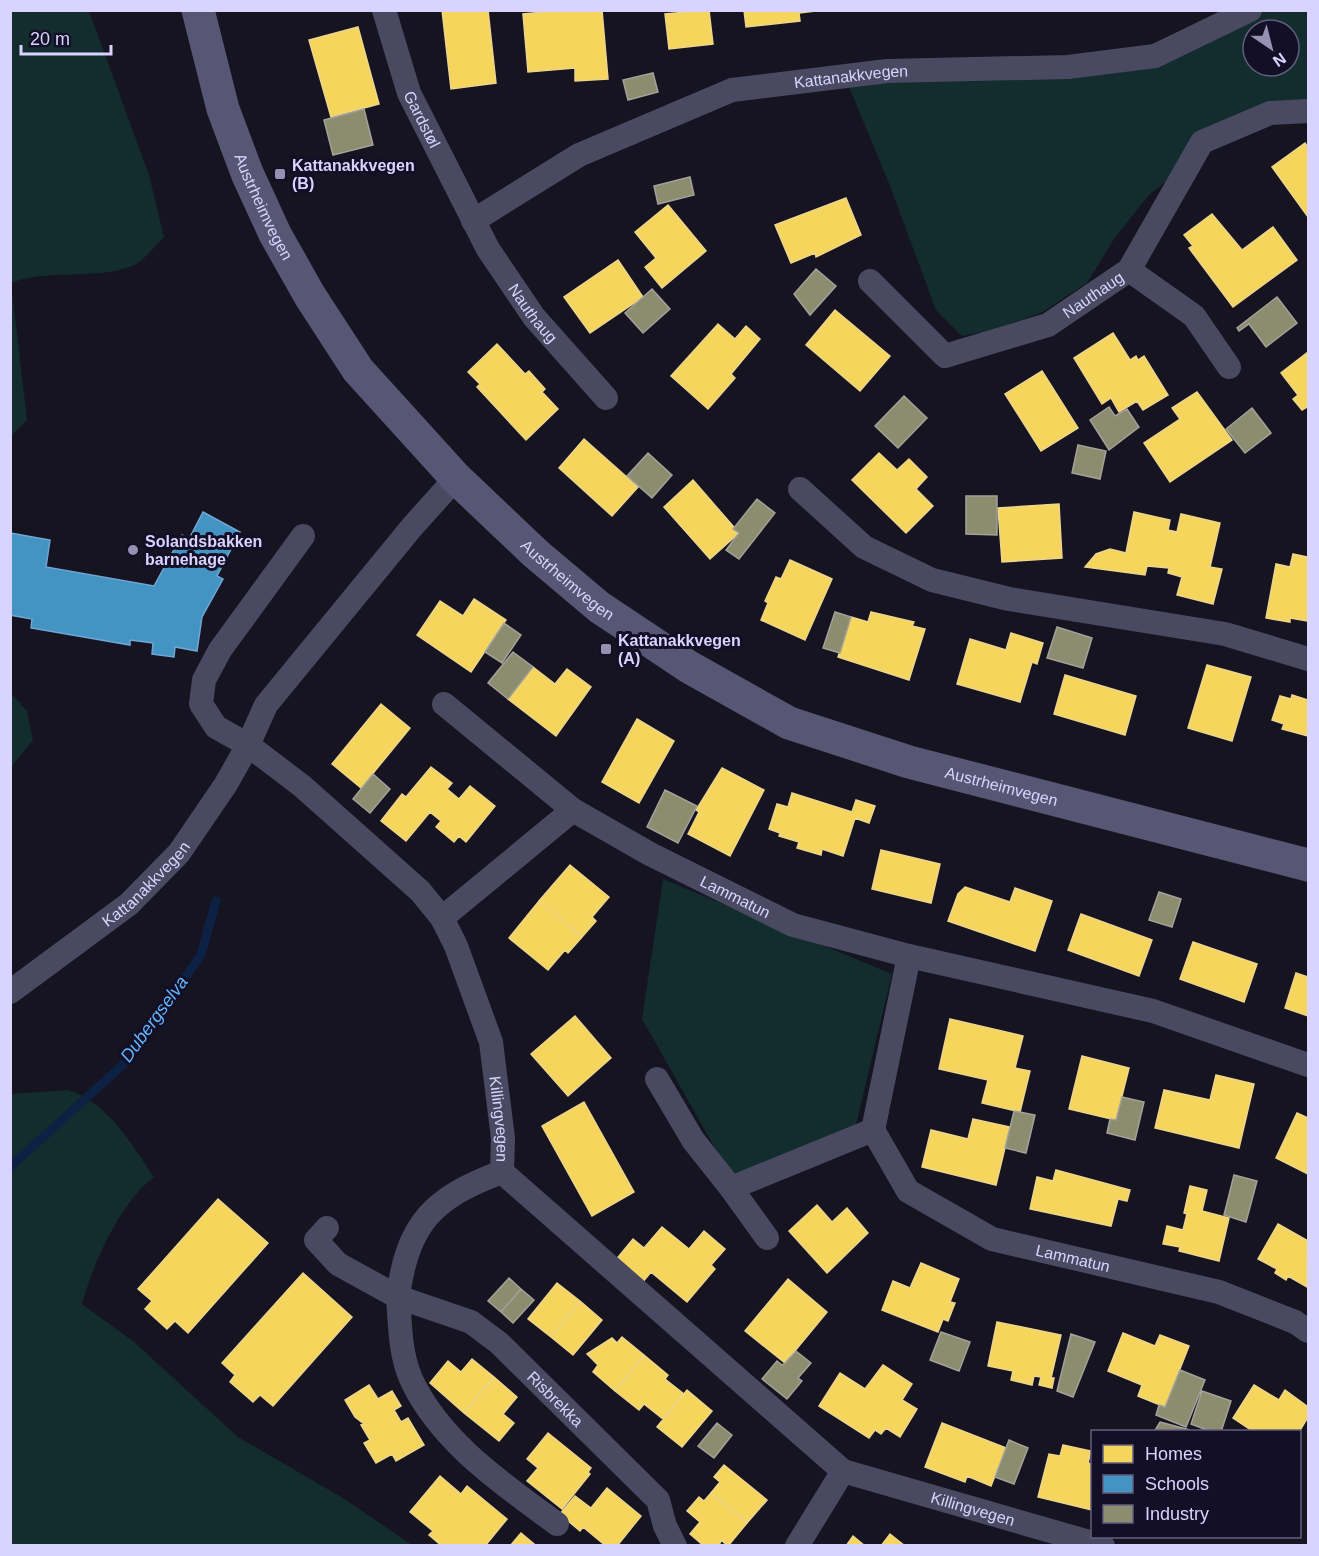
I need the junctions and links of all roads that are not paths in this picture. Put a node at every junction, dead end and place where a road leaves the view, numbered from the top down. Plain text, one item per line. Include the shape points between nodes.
1 (198, 10) edge
2 (384, 10) edge
3 (1250, 10) edge
4 (1308, 111) edge
5 (473, 221) junction
6 (1129, 270) junction
7 (870, 281) dead end
8 (1228, 368) dead end
9 (606, 398) dead end
10 (456, 478) junction
11 (800, 489) dead end
12 (303, 536) dead end
13 (1308, 659) edge
14 (444, 704) dead end
15 (248, 745) junction
16 (573, 810) junction
17 (1308, 865) edge
18 (442, 918) junction
19 (909, 956) junction
20 (10, 992) edge
21 (1308, 1065) edge
22 (657, 1078) dead end
23 (873, 1130) junction
24 (502, 1172) junction
25 (731, 1188) junction
26 (327, 1228) dead end
27 (766, 1238) dead end
28 (398, 1297) junction
29 (1308, 1331) edge
30 (843, 1471) junction
31 (557, 1524) dead end
32 (675, 1545) edge
33 (797, 1545) edge
34 (1103, 1545) edge

1 - 10 main road, Austrheimvegen via 223,109 275,234 358,370
2 - 5 street, Gardstøl via 409,93
3 - 5 street, Kattanakkvegen via 1155,57 1068,67 887,72 732,90 579,155
4 - 6 street, Nauthaug via 1270,113 1202,142
5 - 9 street, Nauthaug via 534,317
6 - 7 street, Nauthaug via 1048,325 945,356
6 - 8 street via 1194,316
10 - 15 street, Kattanakkvegen via 266,705
10 - 17 main road, Austrheimvegen via 599,607 689,667 789,723 909,762
11 - 13 street via 864,547 932,580 1009,599 1225,634
12 - 15 street via 220,650 204,680 201,704 207,716 216,727
14 - 16 street, Lammatun
15 - 18 street, Killingvegen via 302,786 412,883
15 - 20 street, Kattanakkvegen via 205,818 158,877 92,933
16 - 18 street
16 - 19 street, Lammatun via 650,854 793,925
18 - 24 street, Killingvegen via 491,1042 503,1138
19 - 21 street, Lammatun via 1153,1011
19 - 23 street
22 - 25 street via 693,1140
23 - 25 street
23 - 29 street, Lammatun via 908,1191 992,1239 1219,1292 1295,1322
24 - 28 street via 465,1186 419,1225 402,1262
24 - 30 street, Killingvegen
25 - 27 street
26 - 28 street, Risbrekka via 316,1240 338,1264
28 - 31 street via 402,1344 411,1378 444,1431 510,1490
28 - 32 street, Risbrekka via 471,1323 499,1343 658,1500
30 - 33 street
30 - 34 street, Killingvegen

